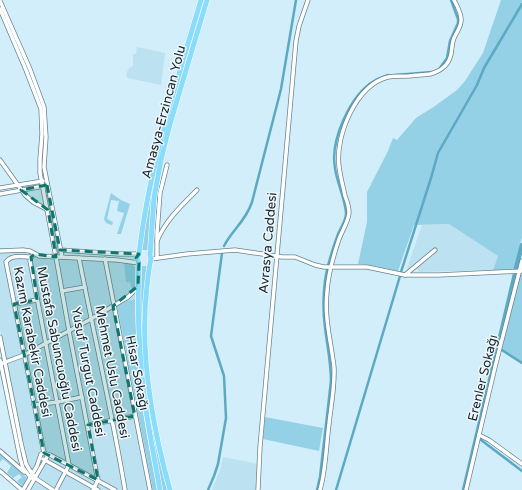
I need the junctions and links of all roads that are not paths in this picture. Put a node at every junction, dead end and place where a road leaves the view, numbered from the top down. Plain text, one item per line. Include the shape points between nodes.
1 (201, 0) edge
2 (207, 0) edge
3 (308, 0) edge
4 (454, 0) edge
5 (0, 1) edge
6 (0, 9) edge
7 (0, 160) edge
8 (167, 165) dead end
9 (44, 180) junction
10 (18, 185) junction
11 (45, 186) junction
12 (0, 188) edge
13 (21, 190) junction
14 (197, 190) dead end
15 (0, 194) edge
16 (48, 210) junction
17 (157, 243) junction
18 (60, 250) junction
19 (435, 250) dead end
20 (0, 251) edge
21 (139, 254) junction
22 (33, 255) junction
23 (277, 256) junction
24 (56, 257) junction
25 (62, 257) junction
26 (80, 258) junction
27 (152, 258) junction
28 (105, 259) junction
29 (522, 262) edge
30 (139, 263) junction
31 (331, 267) junction
32 (521, 271) edge
33 (405, 275) junction
34 (138, 286) junction
35 (85, 287) junction
36 (62, 292) junction
37 (138, 296) junction
38 (128, 297) junction
39 (37, 300) junction
40 (14, 304) junction
41 (114, 306) junction
42 (91, 319) junction
43 (69, 331) junction
44 (0, 337) edge
45 (46, 343) junction
46 (24, 355) junction
47 (1, 363) edge
48 (82, 397) junction
49 (58, 402) junction
50 (34, 405) junction
51 (135, 416) junction
52 (112, 420) junction
53 (88, 425) junction
54 (479, 435) junction
55 (0, 451) edge
56 (44, 456) junction
57 (522, 464) edge
58 (69, 465) junction
59 (0, 471) edge
60 (66, 472) junction
61 (33, 477) junction
62 (98, 480) junction
63 (95, 489) edge
64 (22, 490) edge
65 (28, 490) edge
66 (53, 490) edge
67 (56, 490) edge
68 (116, 490) edge
69 (124, 490) edge
70 (150, 490) edge
71 (160, 490) edge
72 (170, 490) edge
73 (258, 490) edge
74 (320, 490) edge
75 (466, 490) edge

1 - 21 highway, Amasya-Erzincan Yolu via 159,141
2 - 27 highway, Amasya-Erzincan Yolu via 160,160 154,198
3 - 23 street, Avrasya Caddesi via 298,26 296,41
4 - 31 street via 461,21 446,65 440,71 430,74 382,79 363,94 346,120 338,160 349,214
5 - 9 street via 44,107
6 - 9 street via 41,109 40,166
7 - 10 street
8 - 17 street via 160,193
9 - 10 street
9 - 11 street
10 - 12 street
10 - 13 street
11 - 13 street
11 - 16 street, Yusuf Turgut Caddesi
11 - 18 street
13 - 15 street
13 - 16 street via 28,198
14 - 17 street via 171,218
16 - 24 street, Yusuf Turgut Caddesi
17 - 27 street
18 - 21 street
18 - 25 street
19 - 33 street
20 - 22 street via 23,250 30,251
21 - 27 highway via 145,251
21 - 30 highway
22 - 24 street
22 - 39 street, Mustafa Sabuncuoğlu Caddesi via 30,261
22 - 40 street, Kazım Karabekir Caddesi via 14,257 6,262
23 - 27 street via 229,250
23 - 31 street via 295,257 315,265
23 - 73 street, Avrasya Caddesi
24 - 25 street
24 - 36 street, Yusuf Turgut Caddesi
25 - 26 street
26 - 28 street
26 - 35 street, Mehmet Uslu Caddesi
27 - 30 highway via 148,264
27 - 72 highway, Amasya-Erzincan Yolu via 145,313 148,372 155,430
28 - 30 street
28 - 41 street, Hisar Sokağı
29 - 32 street, Erenler Sokağı
30 - 34 highway
31 - 33 street via 367,267
31 - 74 street via 326,292 326,309 334,382
32 - 33 street
32 - 54 street, Erenler Sokağı
34 - 37 highway
34 - 38 street
35 - 36 street
35 - 42 street, Mehmet Uslu Caddesi
36 - 43 street, Yusuf Turgut Caddesi
37 - 38 street
37 - 71 highway via 144,394
38 - 41 street
39 - 40 street
39 - 45 street, Mustafa Sabuncuoğlu Caddesi
40 - 46 street, Kazım Karabekir Caddesi
41 - 42 street
41 - 51 street, Hisar Sokağı
42 - 43 street
42 - 52 street, Mehmet Uslu Caddesi
43 - 45 street
43 - 48 street, Yusuf Turgut Caddesi
44 - 47 street
45 - 46 street
45 - 49 street, Mustafa Sabuncuoğlu Caddesi
46 - 47 street
46 - 50 street, Kazım Karabekir Caddesi
47 - 61 street via 25,459
48 - 49 street
48 - 53 street, Yusuf Turgut Caddesi
49 - 50 street
49 - 58 street, Mustafa Sabuncuoğlu Caddesi
50 - 56 street, Kazım Karabekir Caddesi
51 - 52 street
51 - 70 street, Hisar Sokağı
52 - 53 street
52 - 69 street, Mehmet Uslu Caddesi
53 - 62 street, Yusuf Turgut Caddesi
54 - 57 street
54 - 75 street, Erenler Sokağı
55 - 61 street
56 - 58 street
56 - 60 street
56 - 61 street
58 - 60 street, Mustafa Sabuncuoğlu Caddesi
58 - 62 street
59 - 64 street
60 - 63 street
60 - 67 street, Mustafa Sabuncuoğlu Caddesi
61 - 64 street
61 - 65 street
61 - 66 street
62 - 63 street
62 - 68 street

